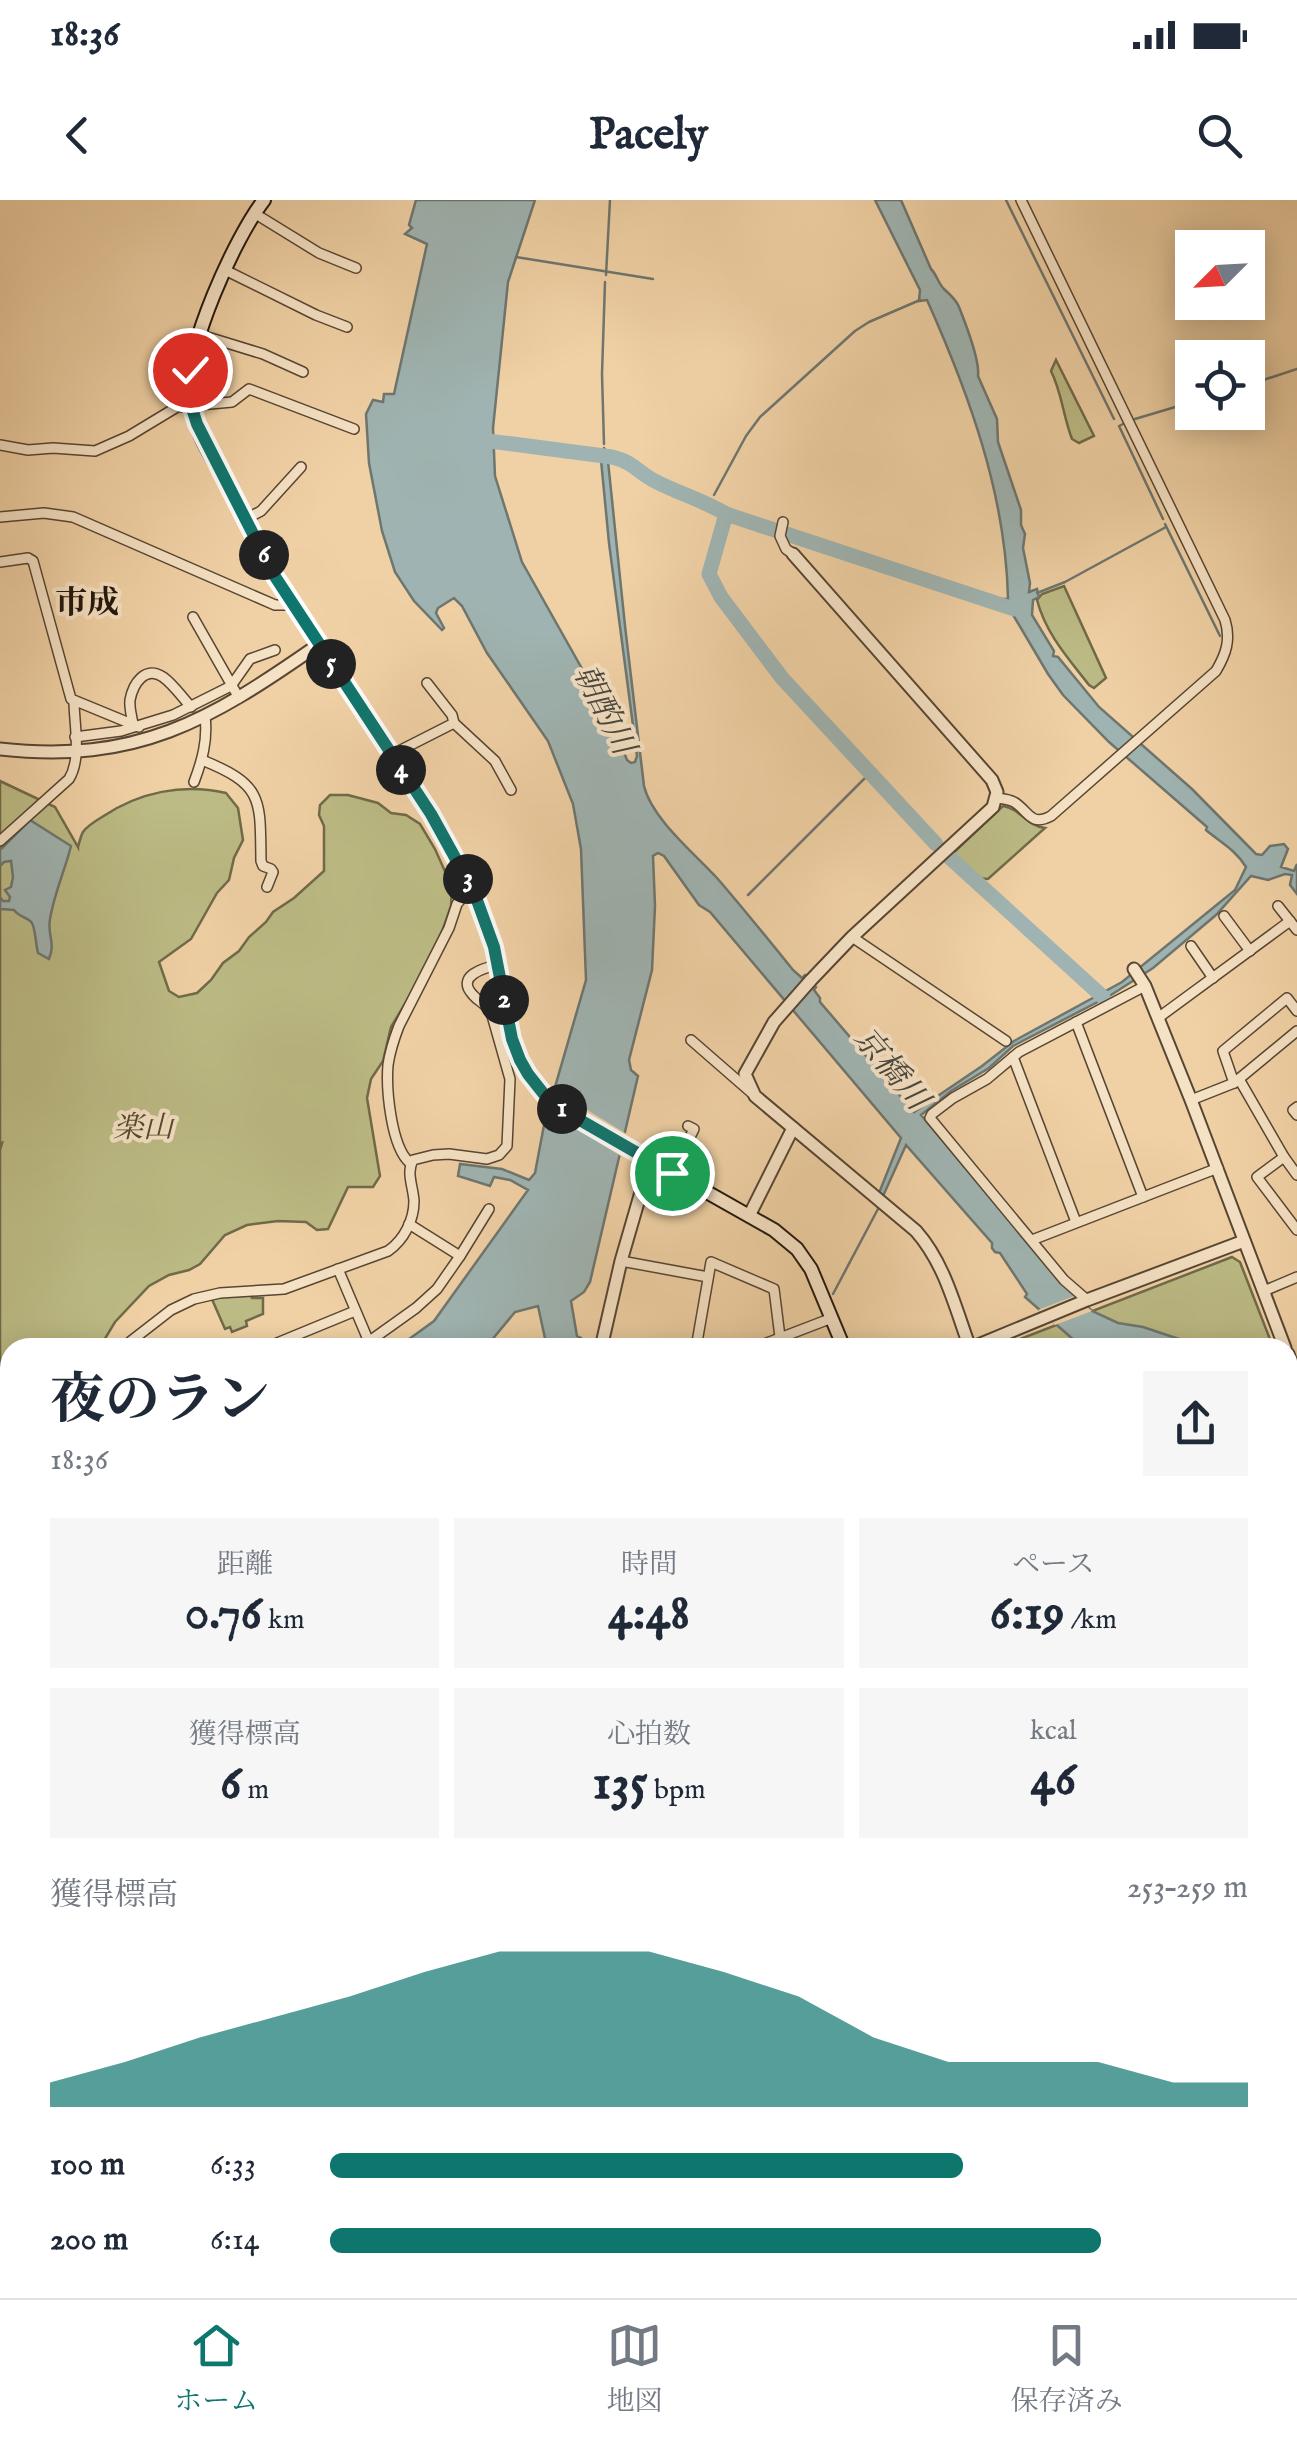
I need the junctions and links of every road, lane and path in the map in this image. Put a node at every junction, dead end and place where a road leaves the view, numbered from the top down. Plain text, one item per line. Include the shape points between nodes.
1 (264, 200) edge
2 (1021, 200) edge
3 (254, 212) junction
4 (356, 268) dead end
5 (224, 270) junction
6 (347, 327) dead end
7 (201, 335) junction
8 (303, 372) dead end
9 (190, 404) junction
10 (354, 429) dead end
11 (0, 445) edge
12 (301, 467) dead end
13 (0, 517) edge
14 (246, 519) junction
15 (783, 522) dead end
16 (793, 554) joint
17 (0, 562) edge
18 (293, 605) junction
19 (193, 618) dead end
20 (318, 645) junction
21 (278, 673) junction
22 (427, 683) dead end
23 (231, 686) junction
24 (238, 698) junction
25 (74, 701) junction
26 (190, 707) junction
27 (205, 716) junction
28 (454, 723) junction
29 (136, 726) junction
30 (75, 737) junction
31 (0, 748) edge
32 (76, 752) junction
33 (391, 756) junction
34 (202, 760) junction
35 (194, 782) dead end
36 (511, 790) dead end
37 (997, 798) junction
38 (0, 841) edge
39 (267, 888) dead end
40 (474, 892) junction
41 (1278, 906) dead end
42 (1224, 916) dead end
43 (1290, 920) junction
44 (1297, 930) edge
45 (852, 937) junction
46 (1191, 946) dead end
47 (1250, 951) junction
48 (498, 965) junction
49 (1134, 969) dead end
50 (1213, 978) junction
51 (1143, 984) junction
52 (1297, 1011) edge
53 (1158, 1018) junction
54 (1076, 1022) junction
55 (1297, 1031) edge
56 (690, 1040) dead end
57 (1006, 1041) dead end
58 (1013, 1056) junction
59 (1236, 1081) junction
60 (755, 1096) junction
61 (1191, 1100) junction
62 (1297, 1106) edge
63 (1297, 1115) edge
64 (688, 1126) dead end
65 (793, 1128) junction
66 (1284, 1156) junction
67 (650, 1160) junction
68 (410, 1162) junction
69 (1218, 1168) junction
70 (672, 1173) junction
71 (1297, 1175) edge
72 (1143, 1197) junction
73 (489, 1209) dead end
74 (750, 1216) junction
75 (1076, 1222) junction
76 (409, 1224) junction
77 (1297, 1230) edge
78 (1032, 1240) junction
79 (1244, 1241) junction
80 (460, 1256) junction
81 (621, 1260) junction
82 (338, 1269) junction
83 (708, 1277) junction
84 (1297, 1277) edge
85 (1264, 1291) junction
86 (1087, 1300) junction
87 (355, 1311) junction
88 (832, 1318) junction
89 (780, 1337) joint
90 (135, 1338) edge
91 (289, 1338) edge
92 (363, 1338) edge
93 (375, 1338) edge
94 (604, 1338) edge
95 (698, 1338) edge
96 (840, 1338) edge
97 (967, 1338) edge
98 (995, 1338) edge
99 (1281, 1338) edge

1 - 3 main road
2 - 37 street via 1229,632 1216,671 1044,820
3 - 4 street
3 - 5 main road
5 - 6 street
5 - 7 main road
7 - 8 street
7 - 9 main road via 188,380
9 - 10 street via 232,402 253,389
9 - 11 street via 95,451
9 - 14 main road
12 - 14 street
13 - 18 street via 73,517 275,605
14 - 18 main road
15 - 16 street via 781,541
16 - 37 street via 992,780
17 - 25 street via 34,560
18 - 20 main road
19 - 23 street
20 - 21 street
20 - 33 main road
21 - 23 street via 270,651 250,659
21 - 24 street
22 - 28 street
23 - 24 street
23 - 26 street
24 - 27 street
25 - 29 street
25 - 30 street
26 - 29 street
26 - 29 street via 161,676 143,675 130,700
27 - 32 street via 134,744
27 - 34 street
28 - 33 street
28 - 36 street via 496,761
29 - 30 street
30 - 32 street
31 - 32 street
32 - 38 street via 69,779
33 - 40 main road
34 - 35 street
34 - 39 street via 234,773 254,794 261,861 274,872
37 - 45 street
40 - 48 main road
40 - 68 street via 457,904 393,1041 389,1096 398,1147
41 - 43 street
42 - 47 street
43 - 44 street
43 - 47 street
45 - 57 street
45 - 60 street via 767,1033 746,1074
46 - 50 street
47 - 50 street
48 - 67 main road via 507,1019 528,1074 574,1118
48 - 68 street via 475,972 468,985 491,1012 510,1079 506,1146 487,1159 449,1154
49 - 51 street
50 - 53 street
51 - 53 street
51 - 54 street
52 - 59 street via 1288,998 1223,1050
53 - 61 street
54 - 58 street
54 - 72 street
55 - 59 street
56 - 60 street
58 - 75 street
58 - 78 street via 930,1118
59 - 61 street
59 - 66 street
60 - 65 street
61 - 69 street
62 - 63 street
64 - 70 street via 694,1129
65 - 74 street
65 - 97 street via 929,1245
66 - 71 street
66 - 77 street via 1257,1178
67 - 70 main road
67 - 81 street
68 - 76 street
69 - 72 street
69 - 79 street
70 - 74 main road
72 - 75 street
73 - 80 street
74 - 88 main road via 797,1248
75 - 78 street
76 - 80 street
76 - 82 street via 393,1248
78 - 86 street
79 - 85 street
79 - 86 street
80 - 93 street via 437,1289
81 - 83 street
81 - 94 street
82 - 87 street
82 - 90 street via 284,1289 186,1302
83 - 89 street via 710,1262 774,1288
83 - 95 street
84 - 85 street
85 - 99 street
86 - 98 street
87 - 91 street
87 - 92 street
88 - 89 street
88 - 96 main road

